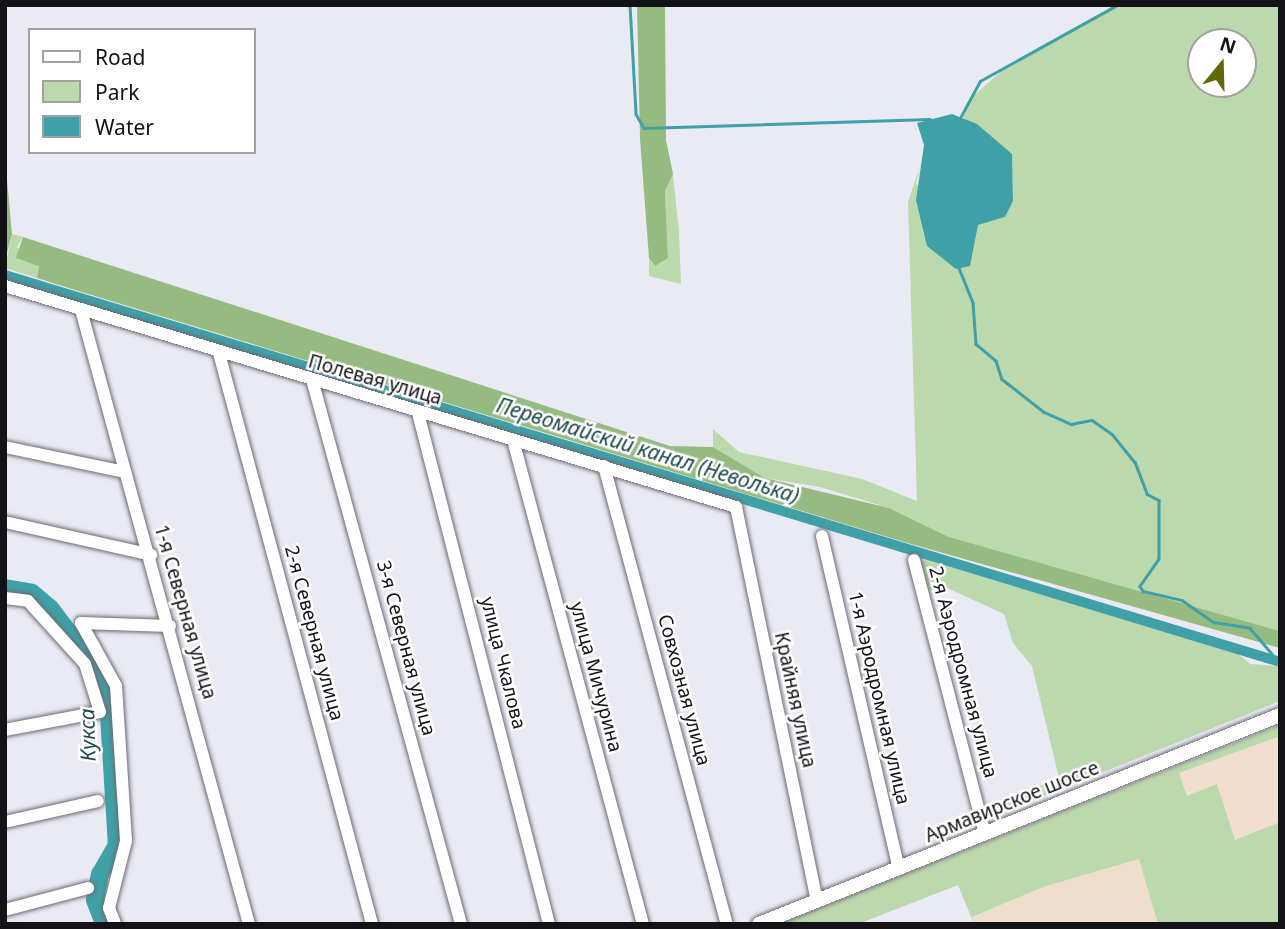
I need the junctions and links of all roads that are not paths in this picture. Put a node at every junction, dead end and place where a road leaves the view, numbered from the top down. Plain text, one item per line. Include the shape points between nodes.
1 (5, 286) edge
2 (80, 310) junction
3 (219, 353) junction
4 (313, 383) junction
5 (418, 413) junction
6 (513, 439) junction
7 (5, 447) edge
8 (604, 466) junction
9 (125, 472) junction
10 (736, 507) joint
11 (5, 522) edge
12 (822, 536) dead end
13 (151, 555) junction
14 (914, 560) dead end
15 (5, 598) edge
16 (170, 626) junction
17 (1280, 715) edge
18 (5, 730) edge
19 (98, 801) dead end
20 (5, 822) edge
21 (985, 834) junction
22 (899, 869) junction
23 (88, 888) dead end
24 (817, 900) junction
25 (5, 911) edge
26 (115, 924) edge
27 (249, 924) edge
28 (372, 924) edge
29 (461, 924) edge
30 (550, 924) edge
31 (643, 924) edge
32 (727, 924) edge
33 (759, 924) edge

1 - 2 street, Полевая улица
2 - 3 street, Полевая улица
2 - 9 street, 1-я Северная улица
3 - 4 street, Полевая улица
3 - 28 street, 2-я Северная улица
4 - 5 street, Полевая улица
4 - 29 street, 3-я Северная улица
5 - 6 street, Полевая улица
5 - 30 street, улица Чкалова
6 - 8 street, Полевая улица
6 - 31 street, улица Мичурина
7 - 9 street
8 - 10 street, Полевая улица
8 - 32 street, Совхозная улица
9 - 13 street, 1-я Северная улица
10 - 24 street, Крайняя улица
11 - 13 street
12 - 22 street, 1-я Аэродромная улица
13 - 16 street, 1-я Северная улица
14 - 21 street, 2-я Аэродромная улица
15 - 18 street via 28,601 85,664 100,712
16 - 26 street via 81,623 116,685 126,841 109,908
16 - 27 street, 1-я Северная улица
17 - 21 main road, Армавирское шоссе
19 - 20 street
21 - 22 main road, Армавирское шоссе
22 - 24 main road, Армавирское шоссе
23 - 25 street
24 - 33 main road, Армавирское шоссе

